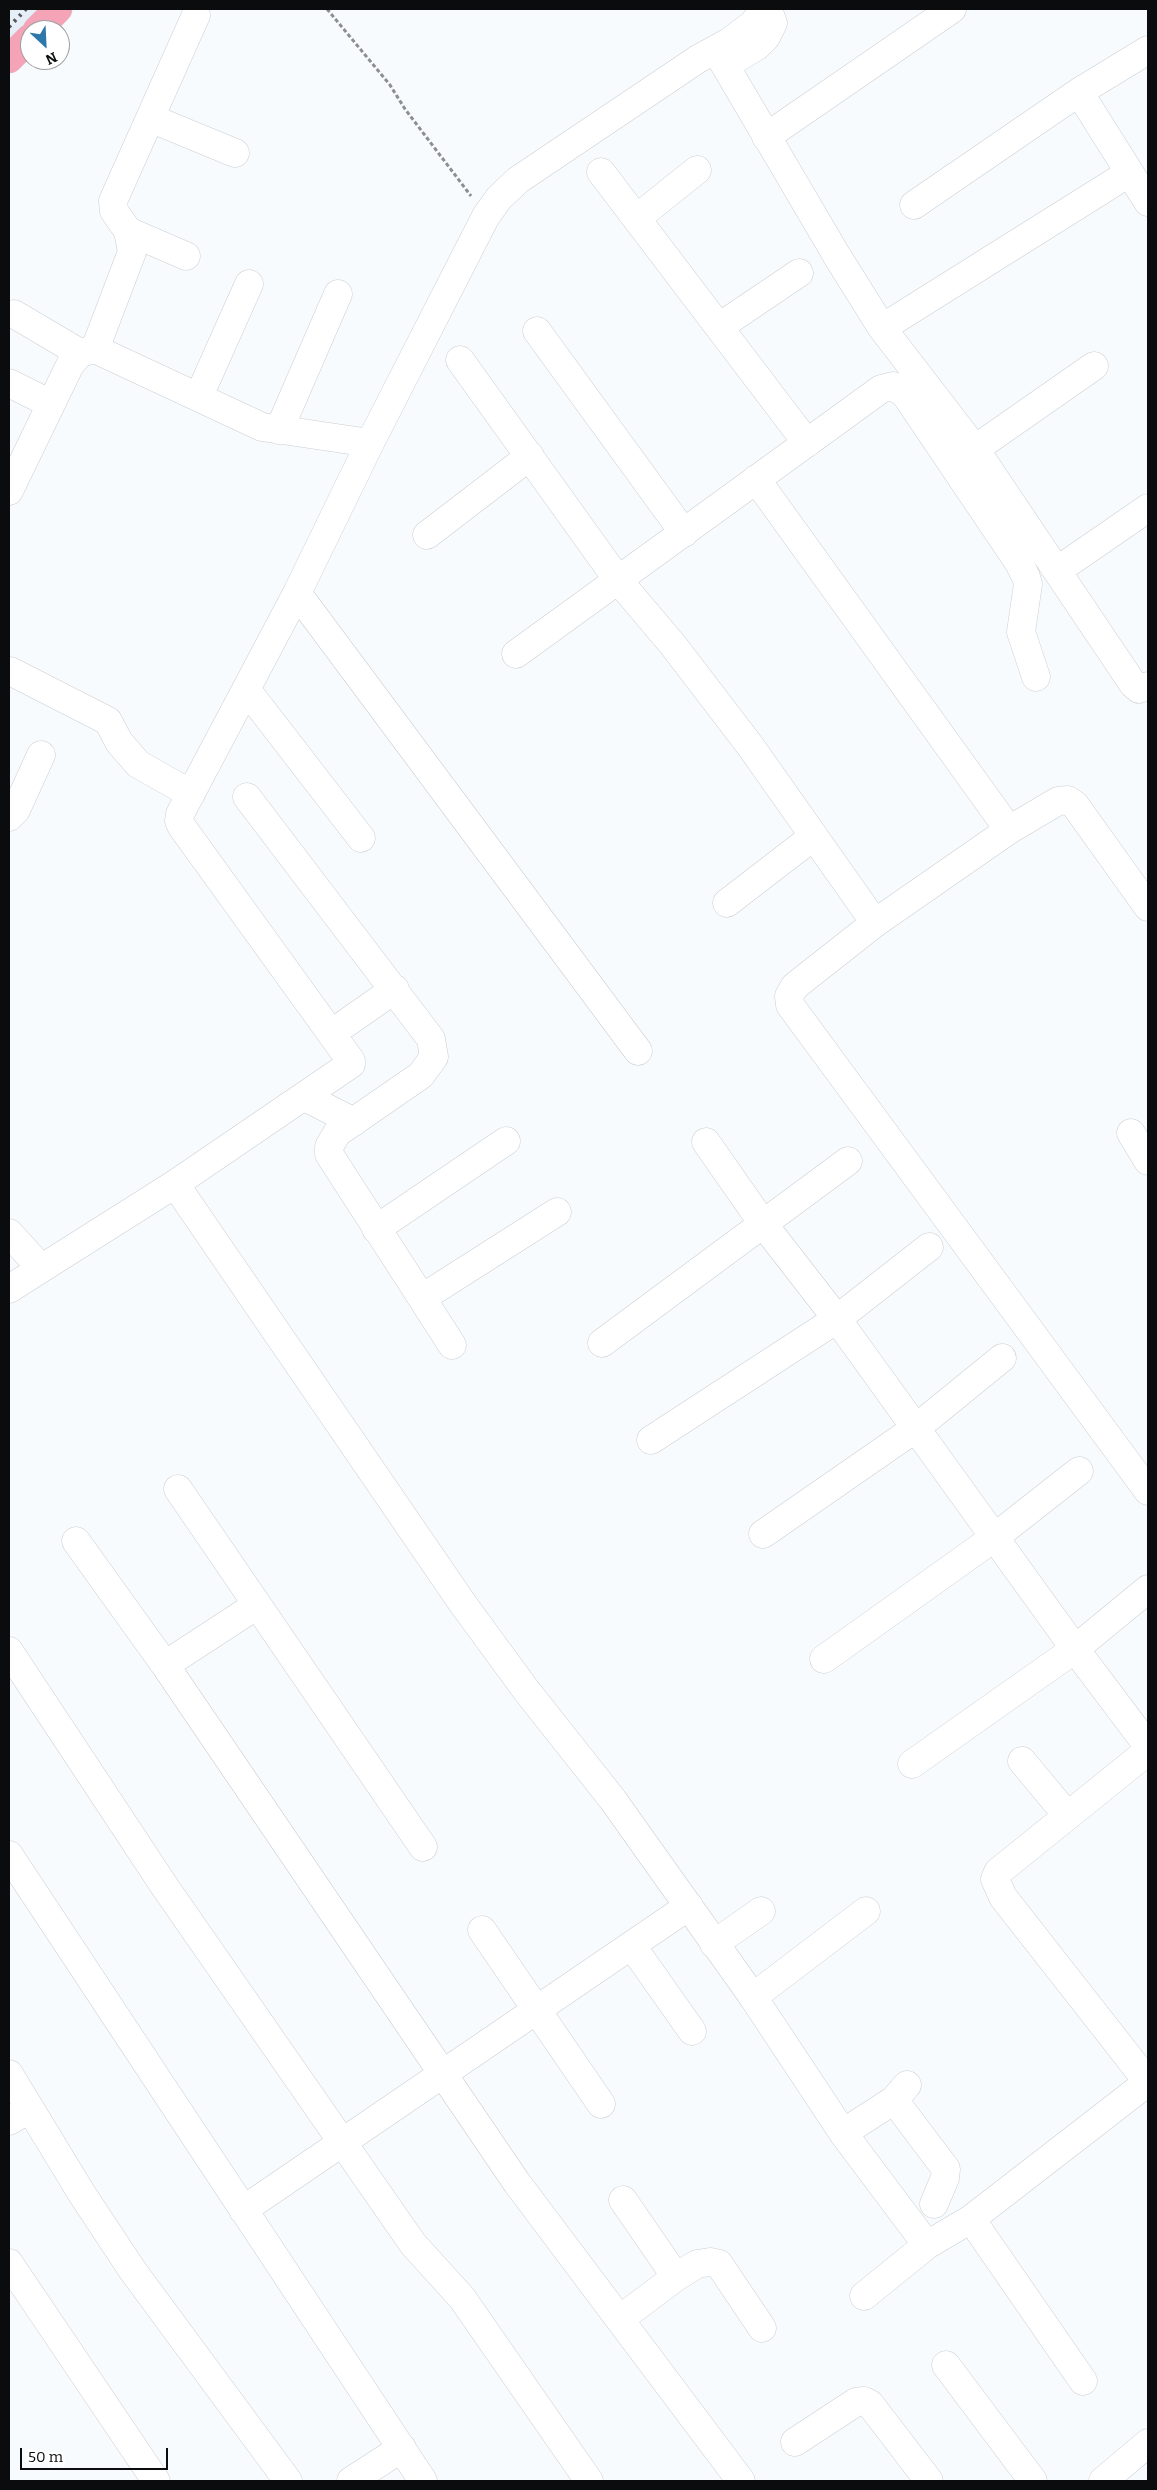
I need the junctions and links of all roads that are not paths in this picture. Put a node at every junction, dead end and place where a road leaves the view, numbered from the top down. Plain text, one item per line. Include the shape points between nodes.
1 (58, 9) edge
2 (766, 9) edge
3 (952, 9) edge
4 (196, 15) dead end
5 (47, 20) edge
6 (20, 48) edge
7 (1148, 50) edge
8 (721, 58) junction
9 (9, 59) edge
10 (1079, 92) junction
11 (150, 118) junction
12 (766, 137) junction
13 (235, 153) dead end
14 (698, 170) dead end
15 (601, 172) dead end
16 (1129, 173) junction
17 (1148, 202) edge
18 (914, 205) dead end
19 (637, 218) junction
20 (128, 231) junction
21 (186, 256) dead end
22 (799, 273) dead end
23 (249, 284) dead end
24 (338, 294) dead end
25 (14, 314) dead end
26 (719, 328) junction
27 (882, 328) junction
28 (537, 331) dead end
29 (87, 351) junction
30 (460, 360) dead end
31 (1094, 366) dead end
32 (9, 383) edge
33 (199, 396) junction
34 (51, 404) junction
35 (279, 430) junction
36 (370, 443) junction
37 (807, 443) junction
38 (18, 447) edge
39 (974, 449) junction
40 (530, 456) junction
41 (756, 479) junction
42 (9, 491) edge
43 (1148, 508) edge
44 (684, 532) junction
45 (427, 535) dead end
46 (1058, 570) junction
47 (618, 580) junction
48 (297, 593) junction
49 (516, 654) dead end
50 (10, 671) edge
51 (1036, 677) dead end
52 (1148, 686) edge
53 (246, 689) junction
54 (41, 755) dead end
55 (191, 794) junction
56 (247, 797) dead end
57 (9, 817) edge
58 (1009, 830) junction
59 (814, 836) junction
60 (361, 838) dead end
61 (727, 903) dead end
62 (1148, 907) edge
63 (875, 923) junction
64 (395, 988) junction
65 (346, 1024) dead end
66 (638, 1051) dead end
67 (305, 1097) junction
68 (354, 1122) junction
69 (1131, 1133) dead end
70 (506, 1141) dead end
71 (706, 1142) dead end
72 (848, 1161) dead end
73 (1148, 1161) edge
74 (175, 1184) junction
75 (557, 1212) dead end
76 (764, 1224) junction
77 (376, 1229) junction
78 (9, 1233) edge
79 (929, 1248) dead end
80 (40, 1267) junction
81 (9, 1289) edge
82 (422, 1298) junction
83 (837, 1319) junction
84 (602, 1342) dead end
85 (452, 1345) dead end
86 (1002, 1358) dead end
87 (916, 1428) junction
88 (651, 1440) dead end
89 (1080, 1471) dead end
90 (178, 1489) dead end
91 (1148, 1490) edge
92 (762, 1534) dead end
93 (995, 1537) junction
94 (76, 1541) dead end
95 (1148, 1588) edge
96 (257, 1605) junction
97 (1075, 1650) junction
98 (9, 1651) edge
99 (824, 1659) dead end
100 (165, 1665) junction
101 (1148, 1746) edge
102 (1148, 1751) edge
103 (1022, 1761) dead end
104 (912, 1764) dead end
105 (1067, 1815) junction
106 (423, 1847) dead end
107 (9, 1855) edge
108 (689, 1906) junction
109 (761, 1911) dead end
110 (866, 1912) dead end
111 (482, 1930) dead end
112 (714, 1944) junction
113 (632, 1946) junction
114 (753, 1998) junction
115 (538, 2010) junction
116 (692, 2031) dead end
117 (9, 2074) edge
118 (442, 2075) junction
119 (1148, 2082) edge
120 (601, 2104) dead end
121 (19, 2115) edge
122 (843, 2133) junction
123 (344, 2142) junction
124 (623, 2200) dead end
125 (934, 2204) dead end
126 (243, 2210) junction
127 (971, 2220) junction
128 (927, 2245) junction
129 (9, 2263) edge
130 (676, 2277) junction
131 (864, 2296) dead end
132 (620, 2319) junction
133 (762, 2328) dead end
134 (946, 2364) dead end
135 (1083, 2381) dead end
136 (795, 2442) dead end
137 (1148, 2443) edge
138 (402, 2448) junction
139 (156, 2481) edge
140 (288, 2481) edge
141 (351, 2481) edge
142 (423, 2481) edge
143 (589, 2481) edge
144 (740, 2481) edge
145 (929, 2481) edge
146 (1033, 2481) edge
147 (1103, 2481) edge

1 - 5 main road
2 - 8 street
3 - 12 street
4 - 11 street
6 - 9 main road
7 - 10 street
8 - 12 street
8 - 36 street via 698,59 518,180 499,198 486,216
10 - 16 street
10 - 18 street
11 - 13 street
11 - 20 street via 112,206
12 - 27 street
14 - 19 street
15 - 19 street
16 - 17 street
16 - 27 street
19 - 26 street
20 - 21 street
20 - 29 street via 132,252
22 - 26 street
23 - 33 street
24 - 35 street
25 - 29 street
26 - 37 street
27 - 39 street
28 - 44 street
29 - 33 street
29 - 34 street via 70,365
30 - 40 street
31 - 39 street
32 - 34 street
33 - 35 street via 262,427
34 - 38 street
35 - 36 street
36 - 48 street
37 - 41 street
37 - 51 street via 881,389 893,386 905,394 1026,577 1028,584 1021,632
38 - 42 street
39 - 46 street
40 - 45 street
40 - 47 street
41 - 44 street
41 - 58 street
43 - 46 street
44 - 47 street
46 - 52 street via 1133,684 1139,689
47 - 49 street
47 - 59 street via 740,731
48 - 53 street
48 - 66 street
50 - 55 street via 108,721 125,751 138,764
53 - 55 street
53 - 60 street
54 - 57 street via 16,810
55 - 67 street via 180,814 182,827 351,1061 349,1067
56 - 64 street
58 - 62 street via 1058,801 1068,800 1075,805
58 - 63 street
59 - 61 street
59 - 63 street
63 - 91 street via 795,986 789,996 790,1005
64 - 65 street
64 - 68 street via 431,1039 434,1057 421,1075
67 - 68 street
67 - 74 street
68 - 77 street via 338,1133 329,1147 329,1154
69 - 73 street
70 - 77 street
71 - 76 street
72 - 76 street
74 - 80 street
74 - 108 street via 463,1604 613,1800
75 - 82 street
76 - 83 street
76 - 84 street
77 - 82 street
78 - 80 street
79 - 83 street
80 - 81 street
82 - 85 street
83 - 87 street
83 - 88 street
86 - 87 street
87 - 92 street
87 - 93 street
89 - 93 street
90 - 96 street
93 - 97 street
93 - 99 street
94 - 100 street
95 - 97 street
96 - 100 street
96 - 106 street
97 - 101 street
97 - 104 street
98 - 123 street via 165,1887
100 - 118 street
102 - 105 street
103 - 105 street
105 - 119 street via 998,1872 995,1879 997,1887
107 - 126 street
108 - 112 street
108 - 113 street
109 - 112 street
110 - 114 street
111 - 115 street
112 - 114 street
113 - 115 street
113 - 116 street
114 - 122 street
115 - 118 street
115 - 120 street
117 - 121 street
118 - 123 street
118 - 132 street via 517,2183
119 - 127 street
121 - 140 street
122 - 125 street via 901,2092 946,2168
122 - 128 street
123 - 126 street
123 - 143 street via 413,2244 479,2321
124 - 130 street
126 - 138 street
127 - 128 street
127 - 135 street
128 - 131 street
129 - 139 street
130 - 132 street
130 - 133 street via 697,2264 719,2264
132 - 144 street
134 - 146 street
136 - 145 street via 856,2402 864,2401 870,2404
137 - 147 street
138 - 141 street
138 - 142 street

